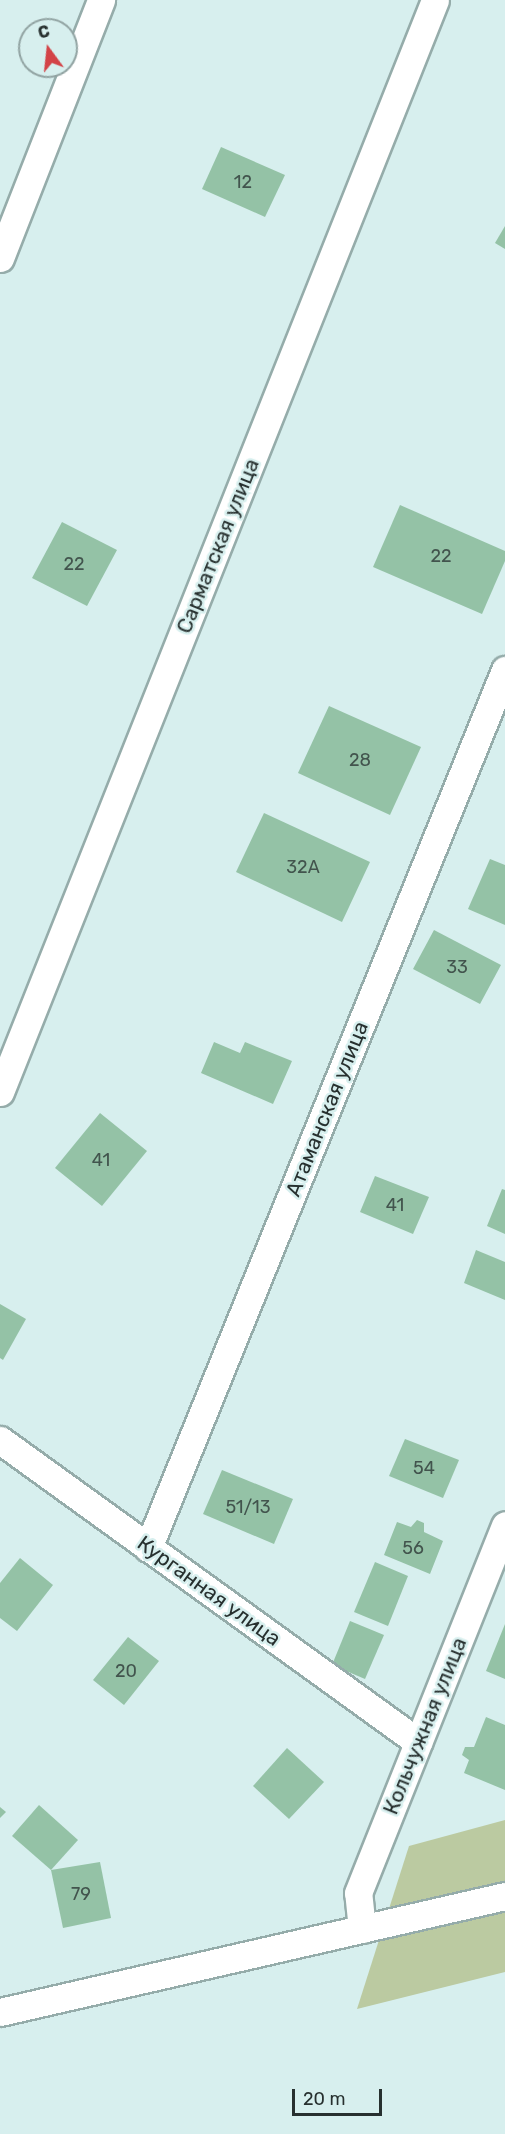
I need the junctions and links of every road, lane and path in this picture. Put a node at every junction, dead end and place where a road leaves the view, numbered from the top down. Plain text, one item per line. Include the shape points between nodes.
1 (100, 0) edge
2 (435, 0) edge
3 (0, 258) edge
4 (505, 670) edge
5 (0, 1092) edge
6 (0, 1440) edge
7 (505, 1525) edge
8 (148, 1548) junction
9 (418, 1742) junction
10 (505, 1896) edge
11 (362, 1929) junction
12 (0, 2012) edge

1 - 3 street
2 - 5 street, Сарматская улица
4 - 8 street, Атаманская улица
6 - 8 street, Курганная улица
7 - 9 street, Кольчужная улица
8 - 9 street, Курганная улица
9 - 11 street, Кольчужная улица via 358,1893
10 - 11 street
11 - 12 street

